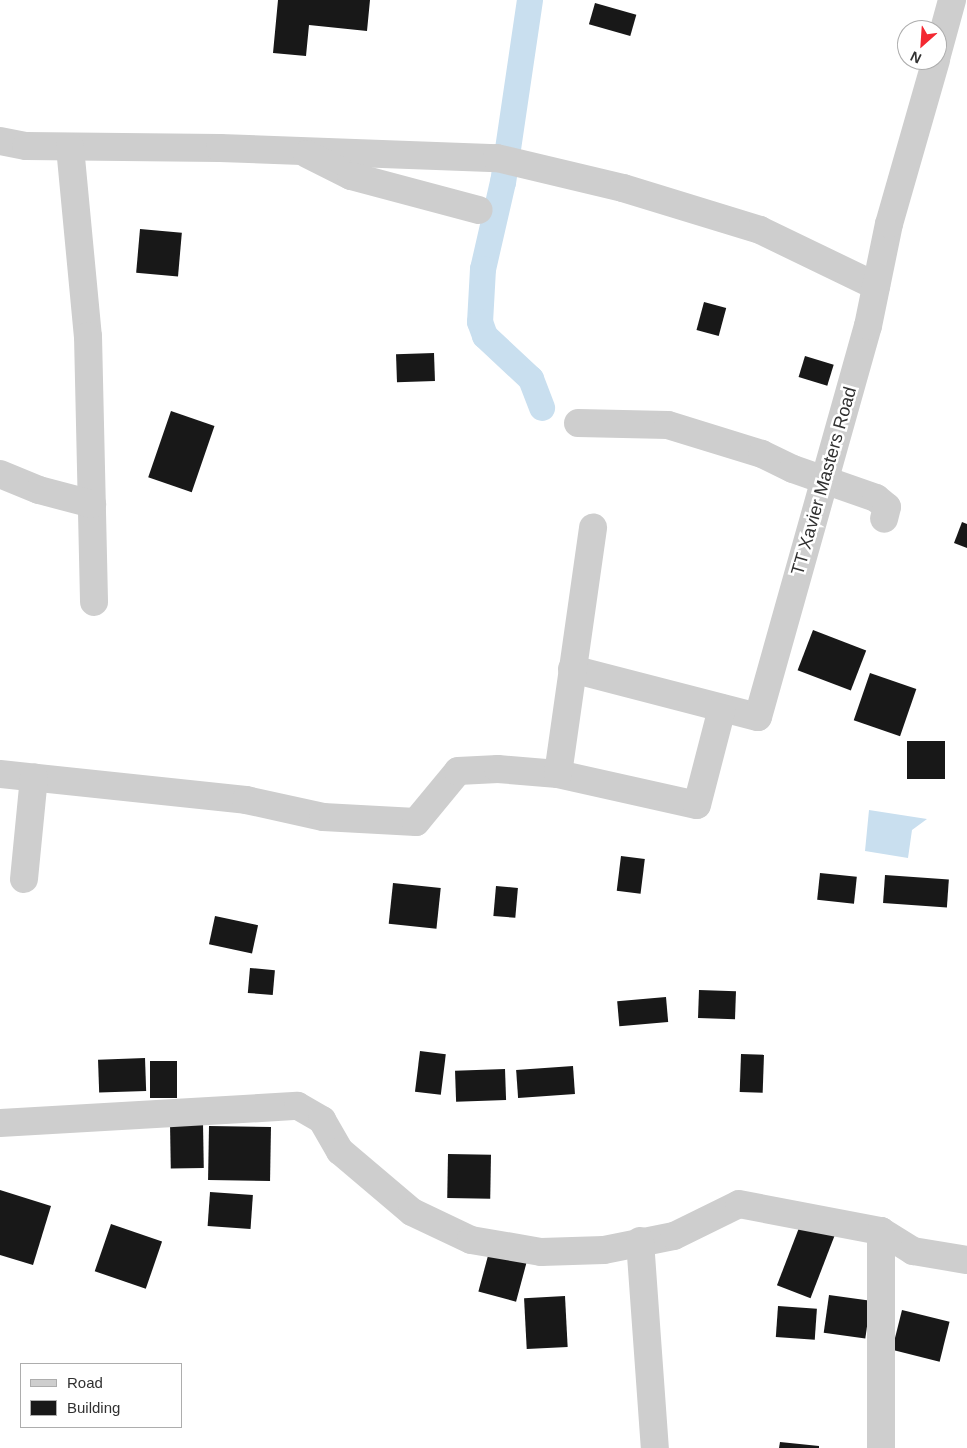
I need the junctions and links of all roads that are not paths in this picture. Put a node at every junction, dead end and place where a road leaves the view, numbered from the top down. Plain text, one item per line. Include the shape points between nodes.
1 (952, 0) edge
2 (947, 20) edge
3 (933, 70) edge
4 (0, 141) edge
5 (70, 147) junction
6 (298, 150) junction
7 (479, 210) dead end
8 (876, 286) junction
9 (578, 423) dead end
10 (0, 474) edge
11 (824, 480) junction
12 (92, 504) junction
13 (884, 519) dead end
14 (593, 527) dead end
15 (94, 602) dead end
16 (572, 669) junction
17 (722, 708) junction
18 (0, 774) edge
19 (558, 774) junction
20 (34, 777) junction
21 (24, 878) dead end
22 (0, 1123) edge
23 (881, 1231) junction
24 (640, 1241) junction
25 (967, 1260) edge
26 (655, 1448) edge
27 (881, 1448) edge

1 - 2 street
3 - 8 street, TT Xavier Masters Road
4 - 5 street via 26,146
5 - 6 street
5 - 12 street via 88,336
6 - 7 street via 351,176
6 - 8 street via 508,160 623,188 760,230
8 - 11 street, TT Xavier Masters Road
9 - 11 street via 668,425 762,454
10 - 12 street via 39,490
11 - 13 street via 876,498 887,507
11 - 17 street, TT Xavier Masters Road via 758,717
12 - 15 street
14 - 16 street
16 - 17 street, TT Xavier Masters Road
16 - 19 street
17 - 19 street via 697,805
18 - 20 street
19 - 20 street via 498,769 458,770 416,822 324,817 246,800
20 - 21 street
22 - 24 street via 298,1106 322,1120 340,1151 412,1212 471,1240 541,1252 604,1250
23 - 24 street via 739,1204 674,1236
23 - 25 street via 914,1251
23 - 27 street
24 - 26 street

